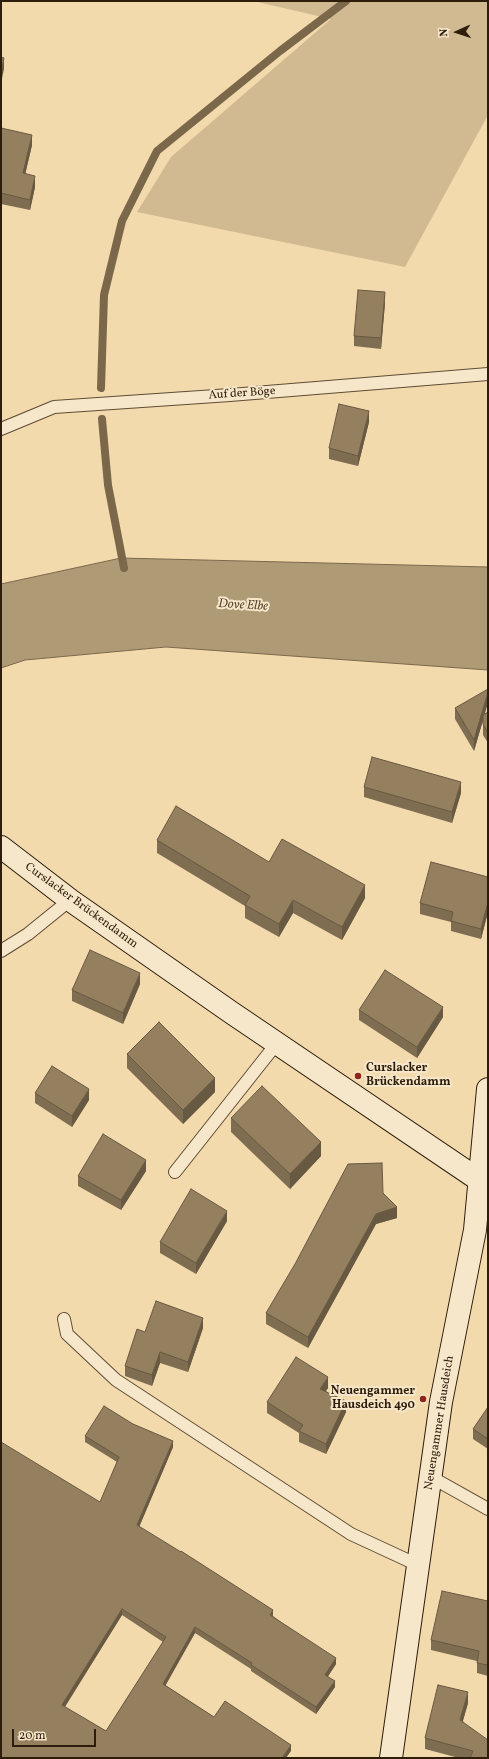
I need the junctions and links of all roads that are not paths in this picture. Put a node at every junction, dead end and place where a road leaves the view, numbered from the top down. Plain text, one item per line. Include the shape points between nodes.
1 (488, 374) edge
2 (1, 429) edge
3 (1, 847) edge
4 (70, 900) junction
5 (1, 951) edge
6 (277, 1043) junction
7 (488, 1089) edge
8 (175, 1172) dead end
9 (484, 1183) edge
10 (64, 1319) dead end
11 (431, 1477) junction
12 (488, 1509) edge
13 (418, 1565) junction
14 (391, 1758) edge

1 - 2 lane, Auf der Böge via 54,407
3 - 4 street, Curslacker Brückendamm
4 - 5 lane via 28,934
4 - 6 street, Curslacker Brückendamm
6 - 8 lane
6 - 9 street, Curslacker Brückendamm
7 - 9 street, Neuengammer Hausdeich
9 - 11 street, Neuengammer Hausdeich via 441,1402
10 - 13 lane via 67,1334 116,1380 351,1534
11 - 12 lane
11 - 13 street, Neuengammer Hausdeich
13 - 14 street, Neuengammer Hausdeich

